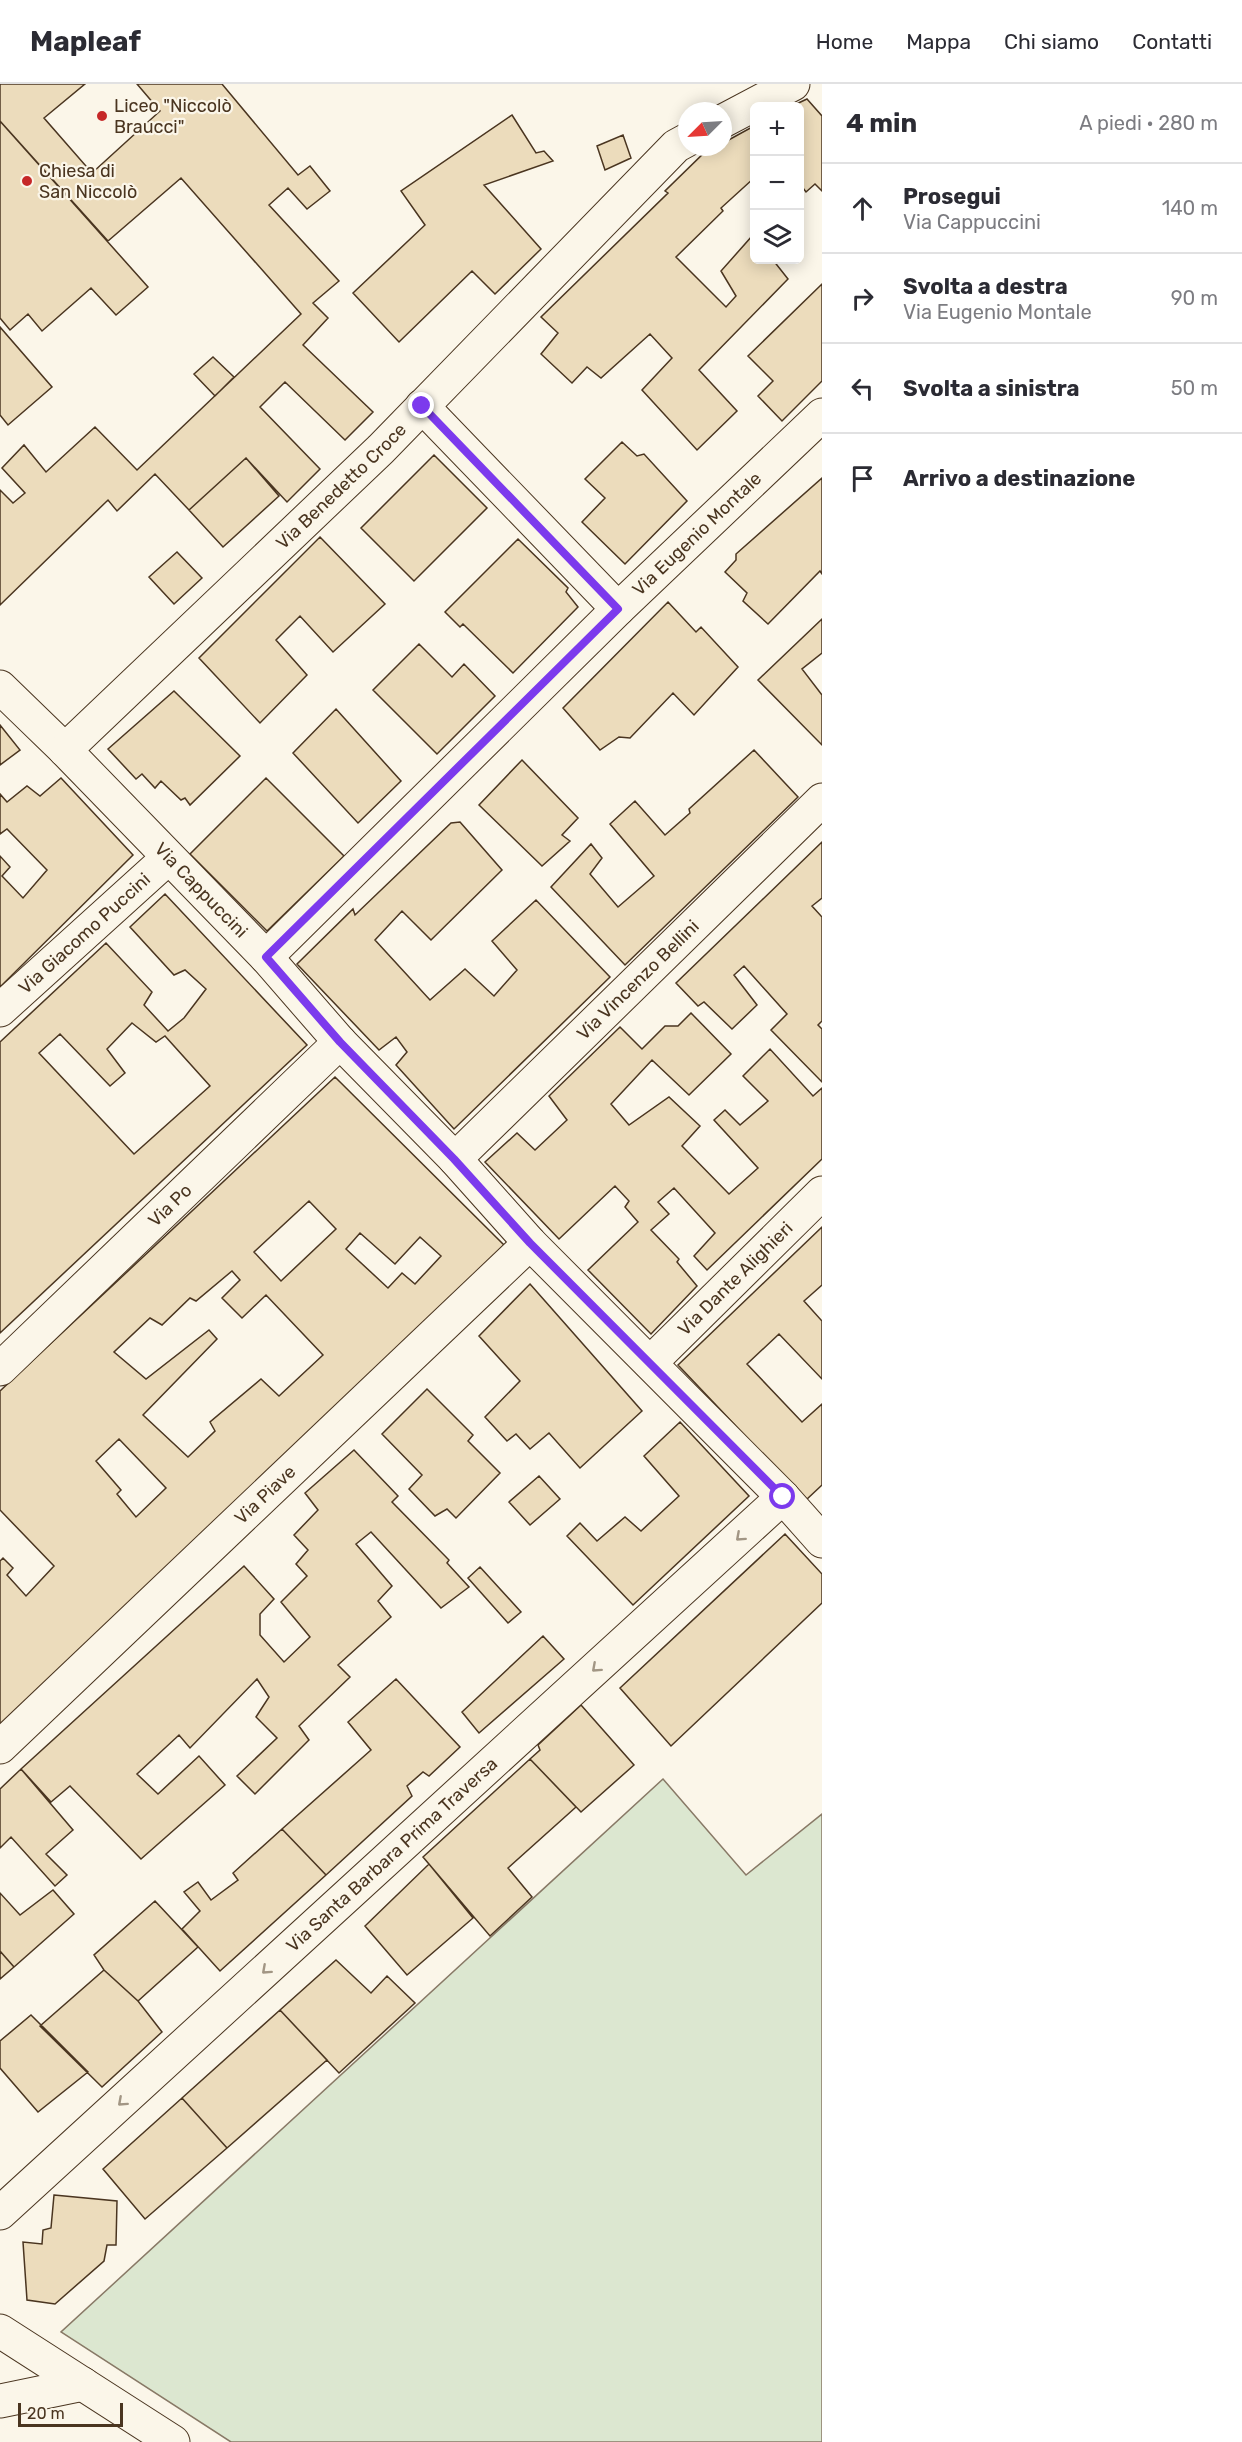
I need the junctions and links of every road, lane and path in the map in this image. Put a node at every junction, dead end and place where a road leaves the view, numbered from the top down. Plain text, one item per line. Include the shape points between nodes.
1 (794, 84) edge
2 (732, 116) edge
3 (678, 145) edge
4 (422, 406) junction
5 (822, 415) edge
6 (618, 609) junction
7 (0, 687) edge
8 (65, 750) junction
9 (822, 800) edge
10 (168, 858) junction
11 (266, 957) junction
12 (0, 1010) edge
13 (340, 1042) junction
14 (454, 1159) junction
15 (822, 1193) edge
16 (530, 1243) junction
17 (650, 1364) junction
18 (0, 1369) edge
19 (783, 1497) junction
20 (822, 1541) edge
21 (0, 1747) edge
22 (0, 2213) edge
23 (0, 2331) edge
24 (83, 2384) junction
25 (0, 2402) edge
26 (173, 2442) edge

1 - 2 street
3 - 4 street, Via Benedetto Croce
4 - 6 street
4 - 8 street, Via Benedetto Croce
5 - 6 street, Via Eugenio Montale
6 - 11 street, Via Eugenio Montale
7 - 8 street, Via Cappuccini
8 - 10 street, Via Cappuccini
9 - 14 street, Via Vincenzo Bellini
10 - 11 street, Via Cappuccini
10 - 12 street, Via Giacomo Puccini
11 - 13 street, Via Cappuccini
13 - 14 street, Via Cappuccini
13 - 18 street, Via Po
14 - 16 street, Via Cappuccini
15 - 17 street, Via Dante Alighieri
16 - 17 street, Via Cappuccini
16 - 21 street, Via Piave
17 - 19 street, Via Cappuccini
19 - 20 street, Via Cappuccini
19 -> 22 street, Via Santa Barbara Prima Traversa
23 - 24 street
24 - 25 street
24 - 26 street

